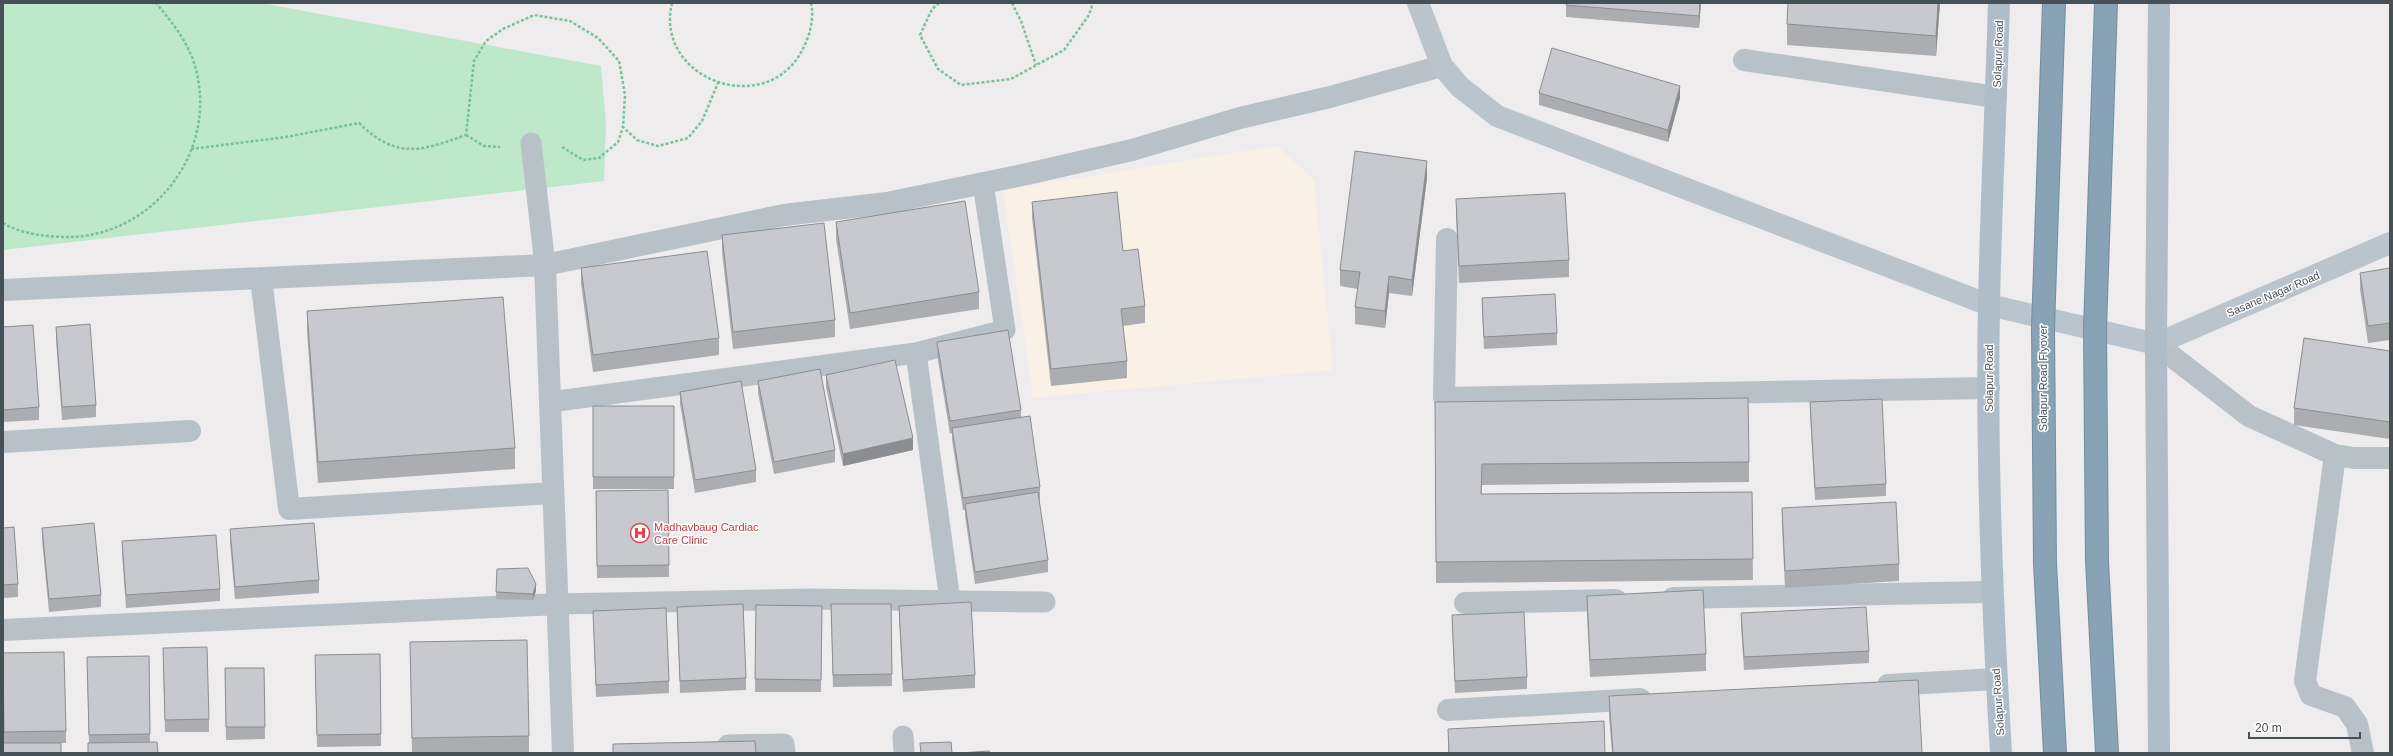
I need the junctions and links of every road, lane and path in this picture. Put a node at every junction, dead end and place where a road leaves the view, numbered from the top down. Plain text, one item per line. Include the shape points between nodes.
1 (156, 3) edge
2 (672, 3) edge
3 (811, 3) edge
4 (939, 3) edge
5 (1012, 3) edge
6 (1093, 3) edge
7 (1418, 3) edge
8 (1999, 3) edge
9 (2054, 3) edge
10 (2106, 3) edge
11 (2159, 3) edge
12 (1744, 60) dead end
13 (1036, 65) junction
14 (1442, 66) junction
15 (718, 83) junction
16 (1996, 96) junction
17 (531, 143) dead end
18 (191, 148) junction
19 (983, 183) junction
20 (3, 222) edge
21 (1447, 239) dead end
22 (2390, 243) edge
23 (545, 265) junction
24 (261, 278) junction
25 (3, 290) edge
26 (1989, 306) junction
27 (2156, 344) junction
28 (916, 353) junction
29 (1989, 388) junction
30 (550, 402) junction
31 (190, 431) dead end
32 (3, 442) edge
33 (2335, 455) junction
34 (2390, 458) edge
35 (552, 493) junction
36 (1991, 592) junction
37 (1633, 599) edge
38 (1657, 599) edge
39 (950, 601) junction
40 (1045, 602) dead end
41 (1465, 603) dead end
42 (558, 604) junction
43 (3, 630) edge
44 (1996, 679) junction
45 (1869, 686) edge
46 (1662, 698) edge
47 (1448, 710) dead end
48 (707, 745) edge
49 (563, 753) edge
50 (785, 753) edge
51 (2001, 753) edge
52 (2055, 753) edge
53 (2107, 753) edge
54 (2159, 753) edge
55 (2363, 753) edge

1 - 18 path via 182,35 198,78 199,122
2 - 15 path via 672,34 682,56 698,72
3 - 15 path via 811,30 802,53 786,71 765,83 742,87
4 - 13 path via 932,9 920,35 938,69 961,85 1011,79
5 - 13 path
6 - 13 path via 1089,15 1064,50
7 - 14 street
8 - 16 main road, Solapur Road
9 - 52 highway, Solapur Road Flyover, bridge via 2043,328 2045,563
10 - 53 highway, bridge via 2095,336 2097,561
11 - 27 main road
12 - 16 street
14 - 19 street via 1330,97 1240,118 1132,150
14 - 26 street via 1460,87 1497,116
15 - 18 path via 702,121 688,138 658,146 637,140 622,127 625,95 619,61 598,38 570,21 534,15 503,29 486,41 474,61 466,135 432,147 405,149 376,139 359,123 286,137
16 - 26 main road, Solapur Road
17 - 23 lane
18 - 20 path via 187,162 163,197 129,223 88,237 46,237
19 - 23 street via 886,203 784,215
19 - 28 lane via 1005,330
21 - 29 street via 1444,398
22 - 27 street, Sasane Nagar Road
23 - 24 street
23 - 30 street
24 - 25 street
24 - 35 street via 289,510
26 - 27 street
26 - 29 main road, Solapur Road
27 - 33 street via 2249,416
27 - 54 main road
28 - 30 lane
28 - 39 lane
29 - 36 main road, Solapur Road
30 - 35 street
31 - 32 street
33 - 34 street
33 - 55 street via 2305,681 2311,695 2345,708 2357,724
35 - 42 street
36 - 38 street
36 - 44 main road, Solapur Road
37 - 41 street
39 - 40 lane
39 - 42 lane via 808,599
42 - 43 street
42 - 49 street
44 - 45 street
44 - 51 main road, Solapur Road
46 - 47 street
48 - 50 lane via 784,744

